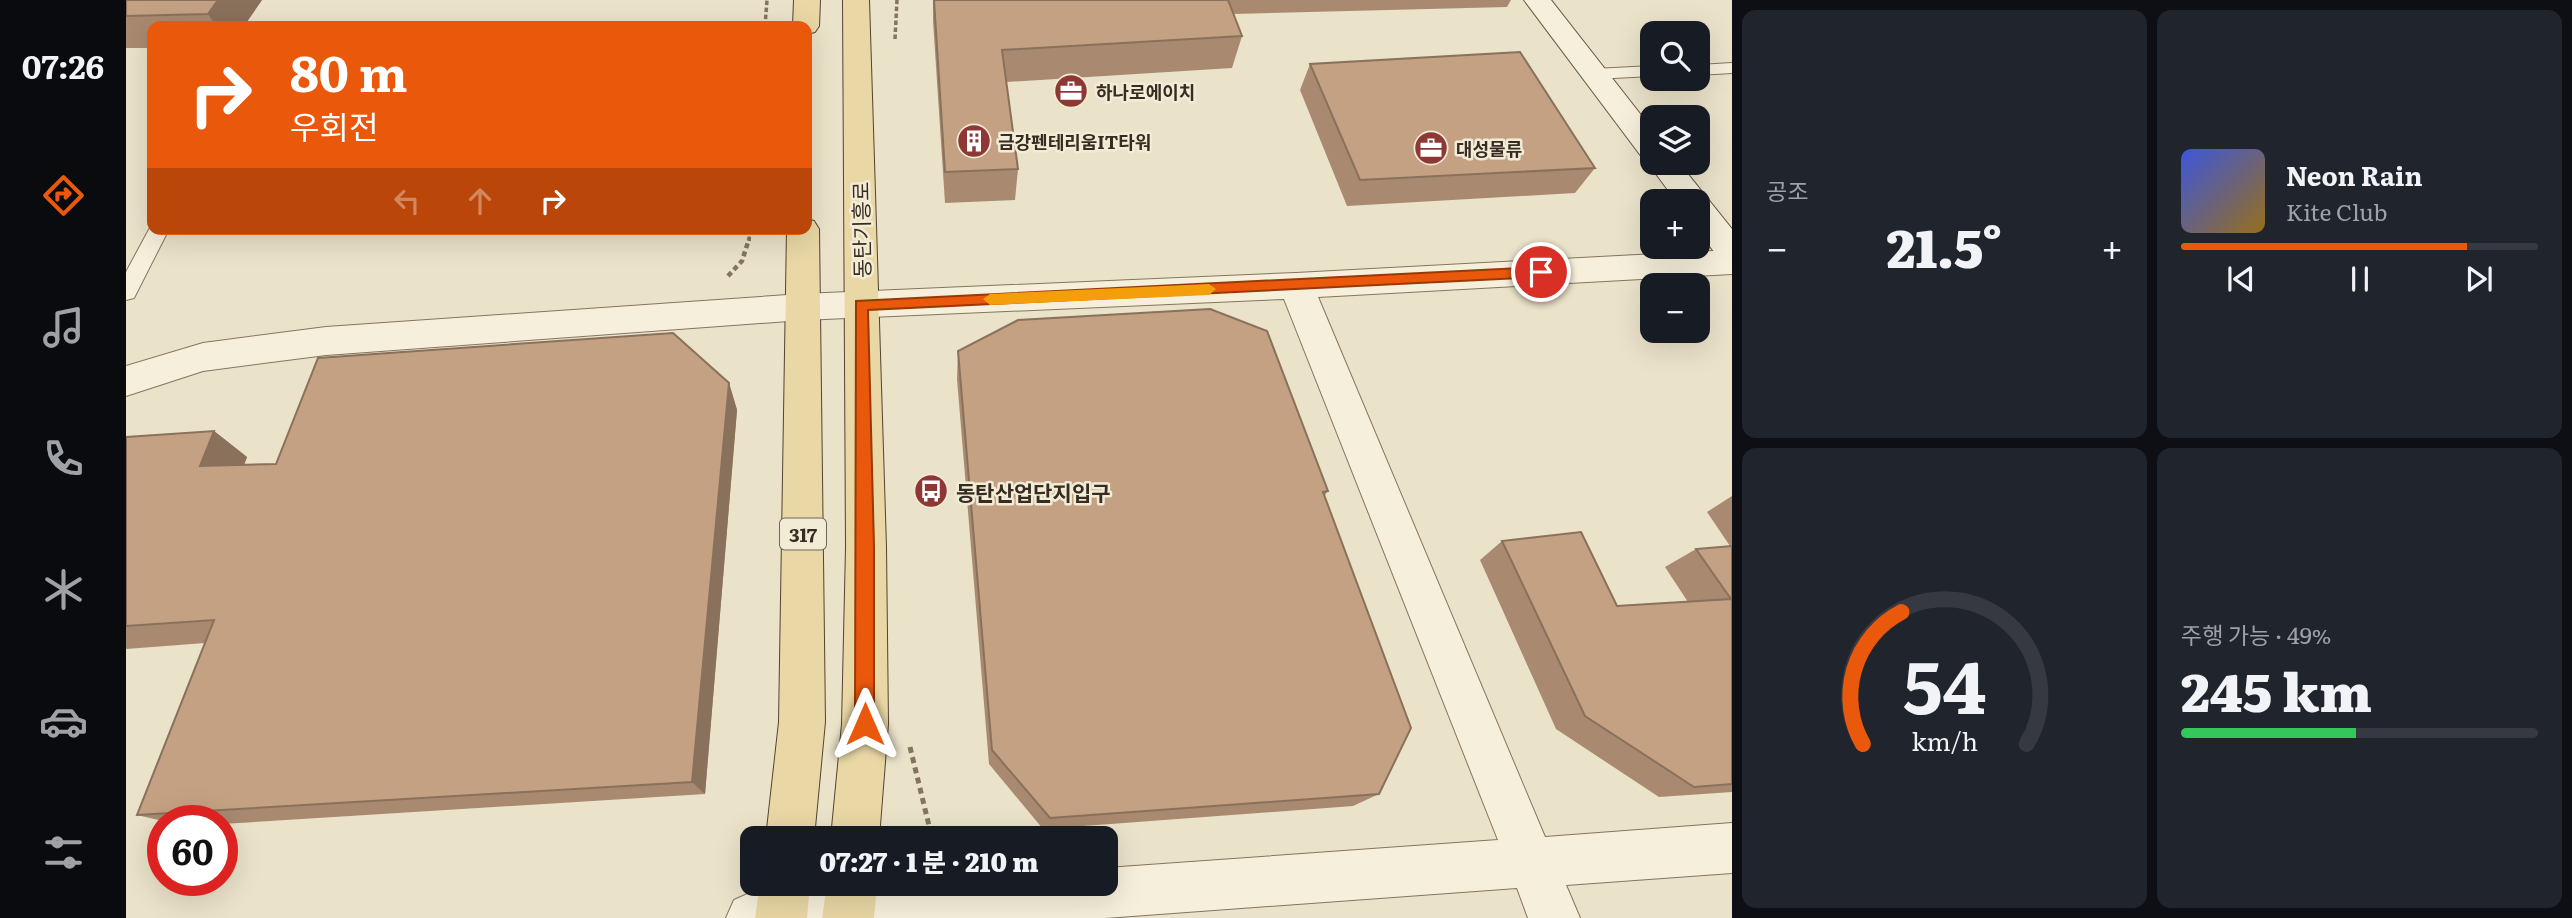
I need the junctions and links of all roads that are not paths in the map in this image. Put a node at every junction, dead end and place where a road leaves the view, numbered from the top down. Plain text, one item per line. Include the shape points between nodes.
1 (807, 0) edge
2 (856, 0) edge
3 (1537, 0) edge
4 (806, 21) edge
5 (1732, 68) edge
6 (1710, 69) edge
7 (1640, 72) edge
8 (1594, 74) junction
9 (1640, 133) edge
10 (1672, 175) edge
11 (1684, 189) edge
12 (1710, 224) edge
13 (156, 235) edge
14 (803, 235) edge
15 (1732, 252) edge
16 (1732, 262) edge
17 (1296, 286) junction
18 (126, 292) edge
19 (861, 305) junction
20 (802, 307) junction
21 (126, 380) edge
22 (791, 826) edge
23 (856, 826) edge
24 (1732, 848) edge
25 (1532, 862) junction
26 (1199, 902) edge
27 (850, 904) edge
28 (775, 909) edge
29 (1554, 918) edge

1 - 4 main road
2 - 19 main road, 동탄기흥로
3 - 8 street
5 - 6 lane
7 - 8 lane
8 - 9 street
10 - 11 street
12 - 15 street
13 - 18 lane
14 - 20 main road, 317
16 - 17 street
17 - 19 street
17 - 25 street
19 - 20 street
19 - 23 main road, 동탄기흥로 via 865,711
20 - 21 street via 326,341 203,357
20 - 22 main road, 317 via 802,722
24 - 25 street
25 - 26 street
25 - 29 street
26 - 27 street
27 - 28 street

